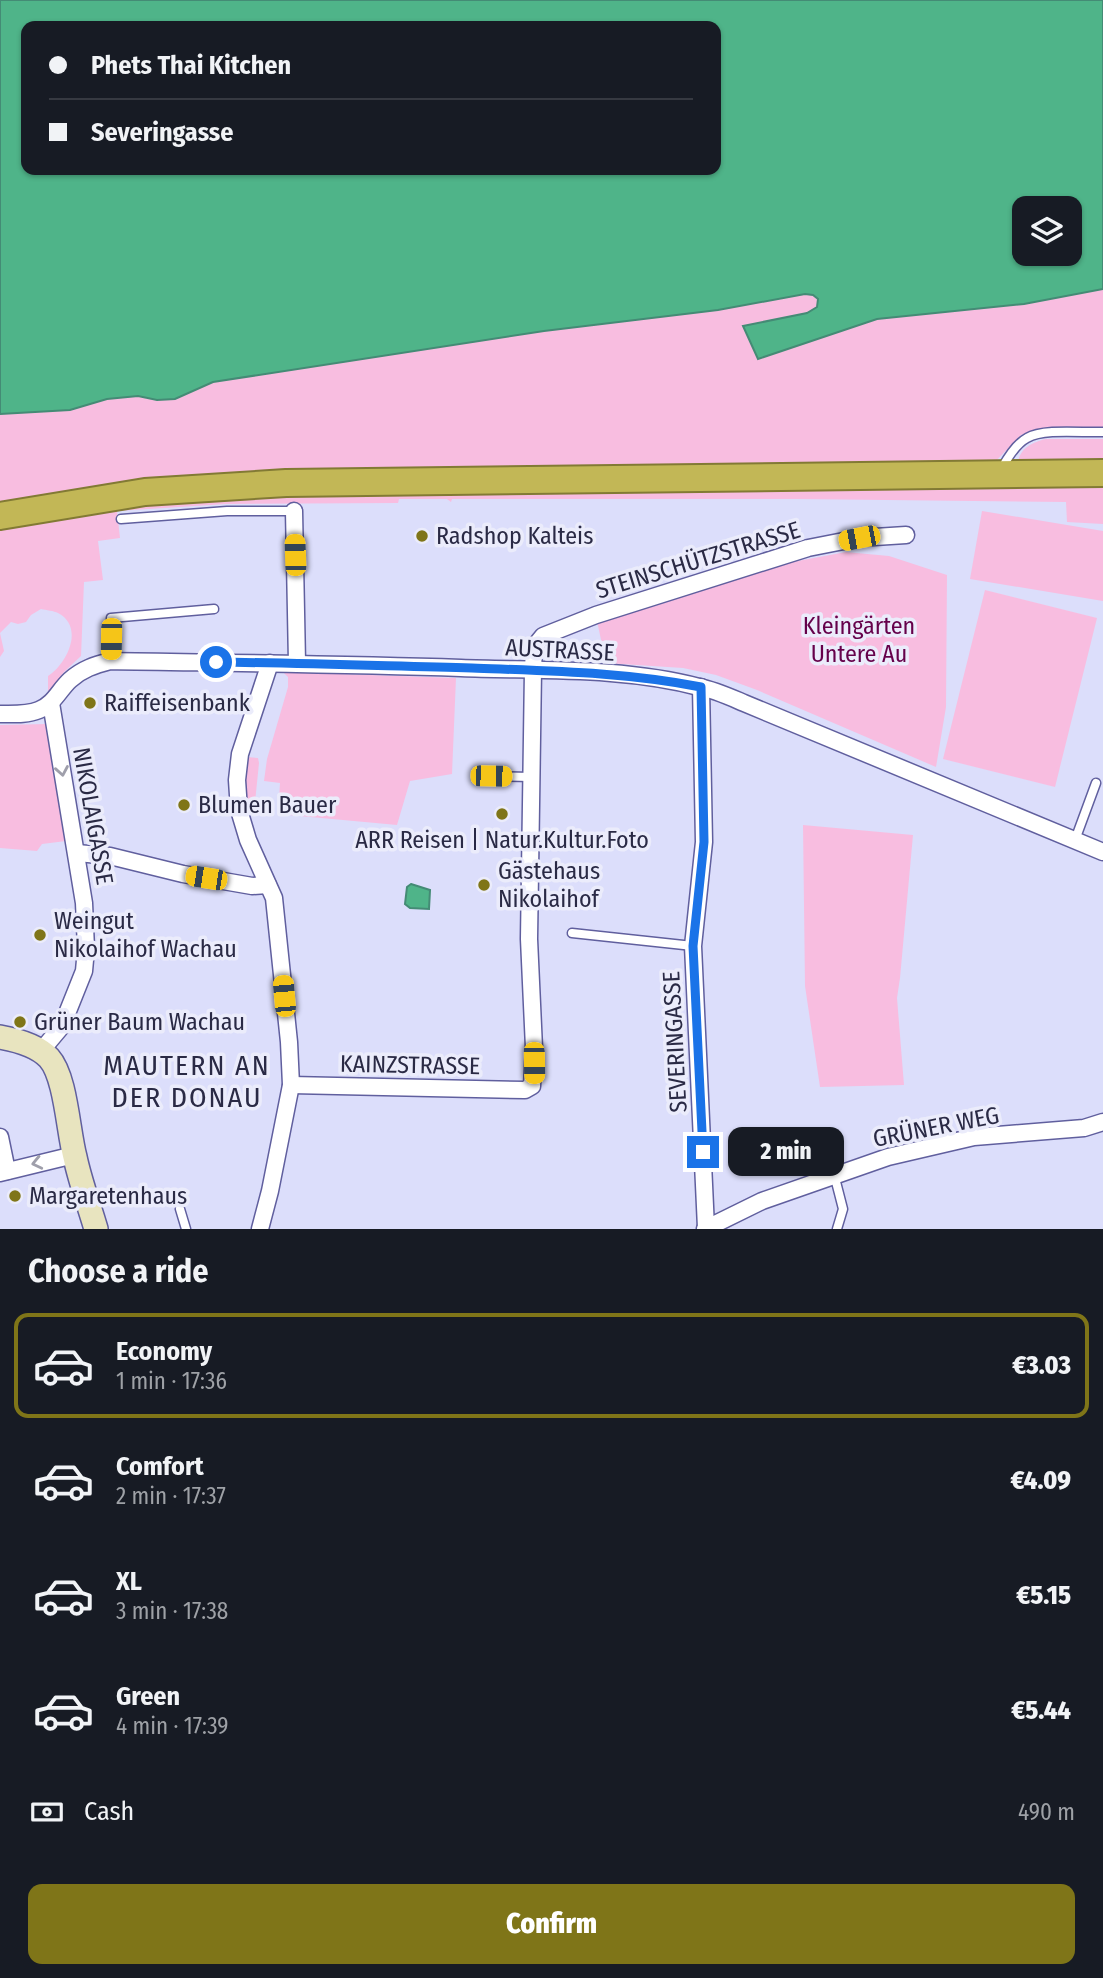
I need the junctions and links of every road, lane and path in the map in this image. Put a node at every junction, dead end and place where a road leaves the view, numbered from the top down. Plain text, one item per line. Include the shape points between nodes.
1 (1103, 432) edge
2 (1103, 473) edge
3 (998, 474) junction
4 (294, 511) joint
5 (0, 516) edge
6 (121, 519) dead end
7 (906, 535) dead end
8 (214, 609) dead end
9 (110, 661) junction
10 (270, 663) junction
11 (297, 663) junction
12 (533, 670) junction
13 (701, 687) junction
14 (51, 703) junction
15 (0, 714) edge
16 (491, 776) dead end
17 (531, 777) junction
18 (1096, 783) dead end
19 (1075, 840) junction
20 (1103, 852) edge
21 (77, 853) junction
22 (268, 885) junction
23 (572, 933) dead end
24 (693, 946) junction
25 (0, 1037) edge
26 (41, 1051) junction
27 (290, 1085) junction
28 (1103, 1122) edge
29 (0, 1137) edge
30 (74, 1155) junction
31 (4, 1172) edge
32 (834, 1174) junction
33 (180, 1209) dead end
34 (96, 1229) edge
35 (186, 1229) edge
36 (260, 1229) edge
37 (706, 1229) edge
38 (837, 1229) edge

1 - 3 lane via 1038,433 1010,454
2 - 3 highway
3 - 5 highway via 272,483 145,492
4 - 6 lane
4 - 11 street
7 - 12 street, STEINSCHÜTZSTRASSE via 808,548 596,615 543,636 534,648
8 - 9 lane via 111,618
9 - 10 street, AUSTRASSE
9 - 14 street, AUSTRASSE via 81,671
10 - 11 street, AUSTRASSE
10 - 22 street via 240,754 237,780 239,810
11 - 12 street, AUSTRASSE
12 - 13 street, AUSTRASSE via 628,676
12 - 17 street, KAINZSTRASSE
13 - 19 street, AUSTRASSE
13 - 24 street, SEVERINGASSE via 704,842
14 - 15 street via 28,713
14 -> 21 street, NIKOLAIGASSE
16 - 17 lane
17 - 27 street, KAINZSTRASSE via 533,1086 525,1090
18 - 19 lane
19 - 20 street, AUSTRASSE
21 - 22 street
21 - 26 street, NIKOLAIGASSE via 85,903 84,971 62,1026
22 - 27 street via 278,928
23 - 24 lane
24 - 37 street, SEVERINGASSE
25 - 26 main road
26 - 30 main road via 58,1074
27 - 36 street
28 - 32 street, GRÜNER WEG via 1084,1128 974,1138
29 - 31 street
30 -> 31 street
30 - 34 main road
32 - 37 street, GRÜNER WEG via 762,1200
32 - 38 lane via 843,1209
33 - 35 lane

